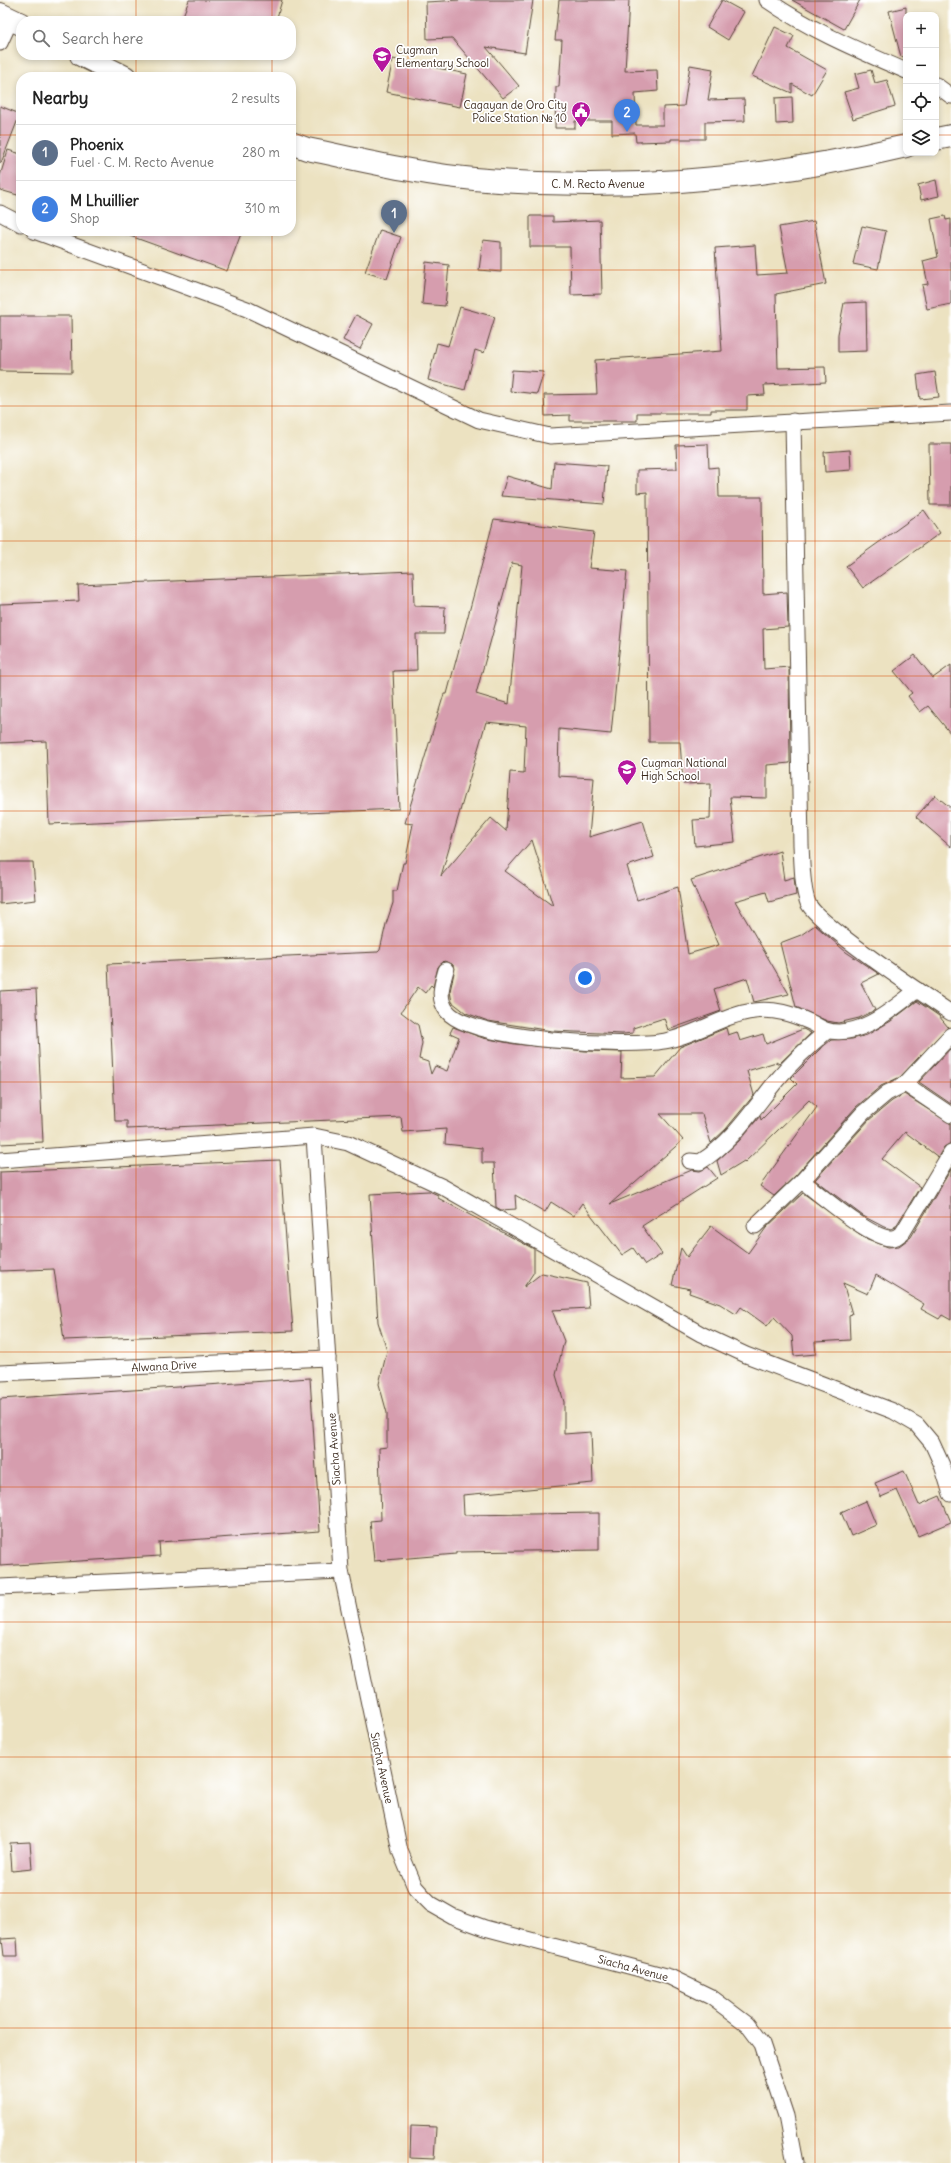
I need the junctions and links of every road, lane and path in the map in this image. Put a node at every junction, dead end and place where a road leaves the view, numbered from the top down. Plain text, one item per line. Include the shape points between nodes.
1 (767, 0) edge
2 (11, 19) edge
3 (0, 43) edge
4 (91, 60) edge
5 (903, 70) edge
6 (115, 72) edge
7 (939, 87) edge
8 (951, 96) edge
9 (951, 136) edge
10 (939, 138) edge
11 (296, 144) edge
12 (903, 147) edge
13 (0, 213) edge
14 (16, 221) edge
15 (48, 236) edge
16 (951, 413) edge
17 (794, 421) junction
18 (446, 970) dead end
19 (917, 990) junction
20 (951, 1012) edge
21 (827, 1030) junction
22 (951, 1035) edge
23 (905, 1084) junction
24 (951, 1115) edge
25 (314, 1136) junction
26 (951, 1152) edge
27 (0, 1160) edge
28 (690, 1161) dead end
29 (802, 1181) junction
30 (755, 1226) dead end
31 (328, 1358) junction
32 (0, 1373) edge
33 (951, 1494) edge
34 (341, 1571) junction
35 (0, 1586) edge
36 (795, 2163) edge

1 - 5 street via 794,19
2 - 3 street
4 - 6 highway
7 - 8 street
9 - 10 highway
11 - 12 highway, C. M. Recto Avenue via 389,166 443,175 570,185 707,180 766,174
13 - 14 street
15 - 17 street via 246,309 479,420 520,431 550,436
16 - 17 street
17 - 19 street via 801,845 808,902 836,930
18 - 21 street via 441,997 448,1012 458,1020 537,1038 560,1041 667,1041 737,1015 766,1010 790,1013
19 - 20 street
19 - 21 street via 881,1017 861,1027 842,1031
21 - 28 street via 793,1062 723,1145 700,1162
22 - 23 street
23 - 24 street
23 - 29 street via 887,1093 863,1113
25 - 27 street
25 - 31 street, Siacha Avenue
25 - 33 street via 348,1143 443,1187 702,1334 746,1355 893,1411 917,1425 932,1443
26 - 29 street via 898,1237 889,1238 868,1230
29 - 30 street
31 - 32 street, Alwana Drive
31 - 34 street, Siacha Avenue
34 - 35 street
34 - 36 street, Siacha Avenue via 400,1851 407,1871 419,1892 431,1904 452,1916 485,1928 670,1977 711,1997 747,2024 762,2044 786,2116

